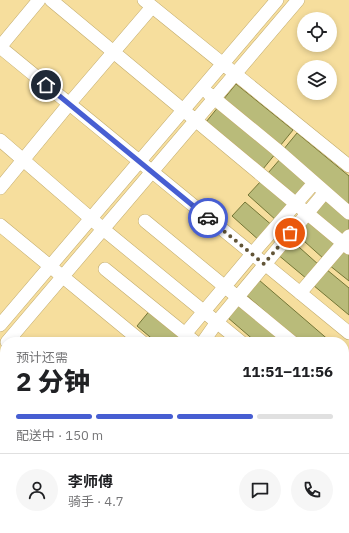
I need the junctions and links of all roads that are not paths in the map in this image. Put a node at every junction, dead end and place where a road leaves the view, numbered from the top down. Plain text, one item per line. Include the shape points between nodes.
1 (39, 0) edge
2 (51, 0) edge
3 (277, 0) edge
4 (298, 0) edge
5 (148, 4) edge
6 (0, 47) edge
7 (114, 52) junction
8 (222, 64) junction
9 (235, 74) junction
10 (202, 88) junction
11 (214, 98) junction
12 (69, 104) junction
13 (183, 110) junction
14 (196, 120) junction
15 (0, 140) edge
16 (24, 160) junction
17 (139, 162) junction
18 (349, 166) edge
19 (152, 172) junction
20 (314, 183) junction
21 (1, 184) edge
22 (325, 192) junction
23 (295, 203) junction
24 (306, 213) junction
25 (349, 213) edge
26 (91, 218) junction
27 (145, 221) dead end
28 (0, 225) edge
29 (104, 229) junction
30 (347, 242) edge
31 (252, 254) junction
32 (264, 264) junction
33 (50, 266) junction
34 (105, 269) dead end
35 (62, 277) junction
36 (225, 286) junction
37 (300, 293) junction
38 (238, 297) junction
39 (204, 311) junction
40 (217, 322) junction
41 (0, 325) edge
42 (349, 333) edge
43 (11, 337) edge
44 (136, 337) edge
45 (189, 337) edge
46 (191, 337) edge
47 (206, 337) edge
48 (235, 337) edge
49 (286, 337) edge

1 - 6 street
2 - 7 street
3 - 8 street
4 - 9 street
5 - 7 street
5 - 8 street
6 - 12 street
7 - 12 street
7 - 13 street
8 - 9 street
8 - 10 street
9 - 11 street
9 - 18 street
10 - 11 street
10 - 13 street
11 - 14 street
11 - 20 street
12 - 16 street
12 - 17 street
13 - 14 street
13 - 17 street
14 - 19 street
14 - 23 street
15 - 16 street
16 - 21 street
16 - 26 street
17 - 19 street
17 - 26 street
19 - 29 street
19 - 31 street
20 - 22 street
20 - 23 street
22 - 24 street
22 - 25 street
23 - 24 street
23 - 31 street
24 - 30 street
24 - 32 street
26 - 29 street
26 - 33 street
27 - 36 street
28 - 33 street
29 - 35 street
29 - 39 street
30 - 37 street
31 - 32 street
31 - 36 street
32 - 37 street
32 - 38 street
33 - 35 street
33 - 41 street
34 - 45 street
35 - 43 street
35 - 44 street
36 - 38 street
36 - 39 street
37 - 42 street
38 - 40 street
38 - 49 street
39 - 40 street
39 - 46 street
40 - 47 street
40 - 48 street

